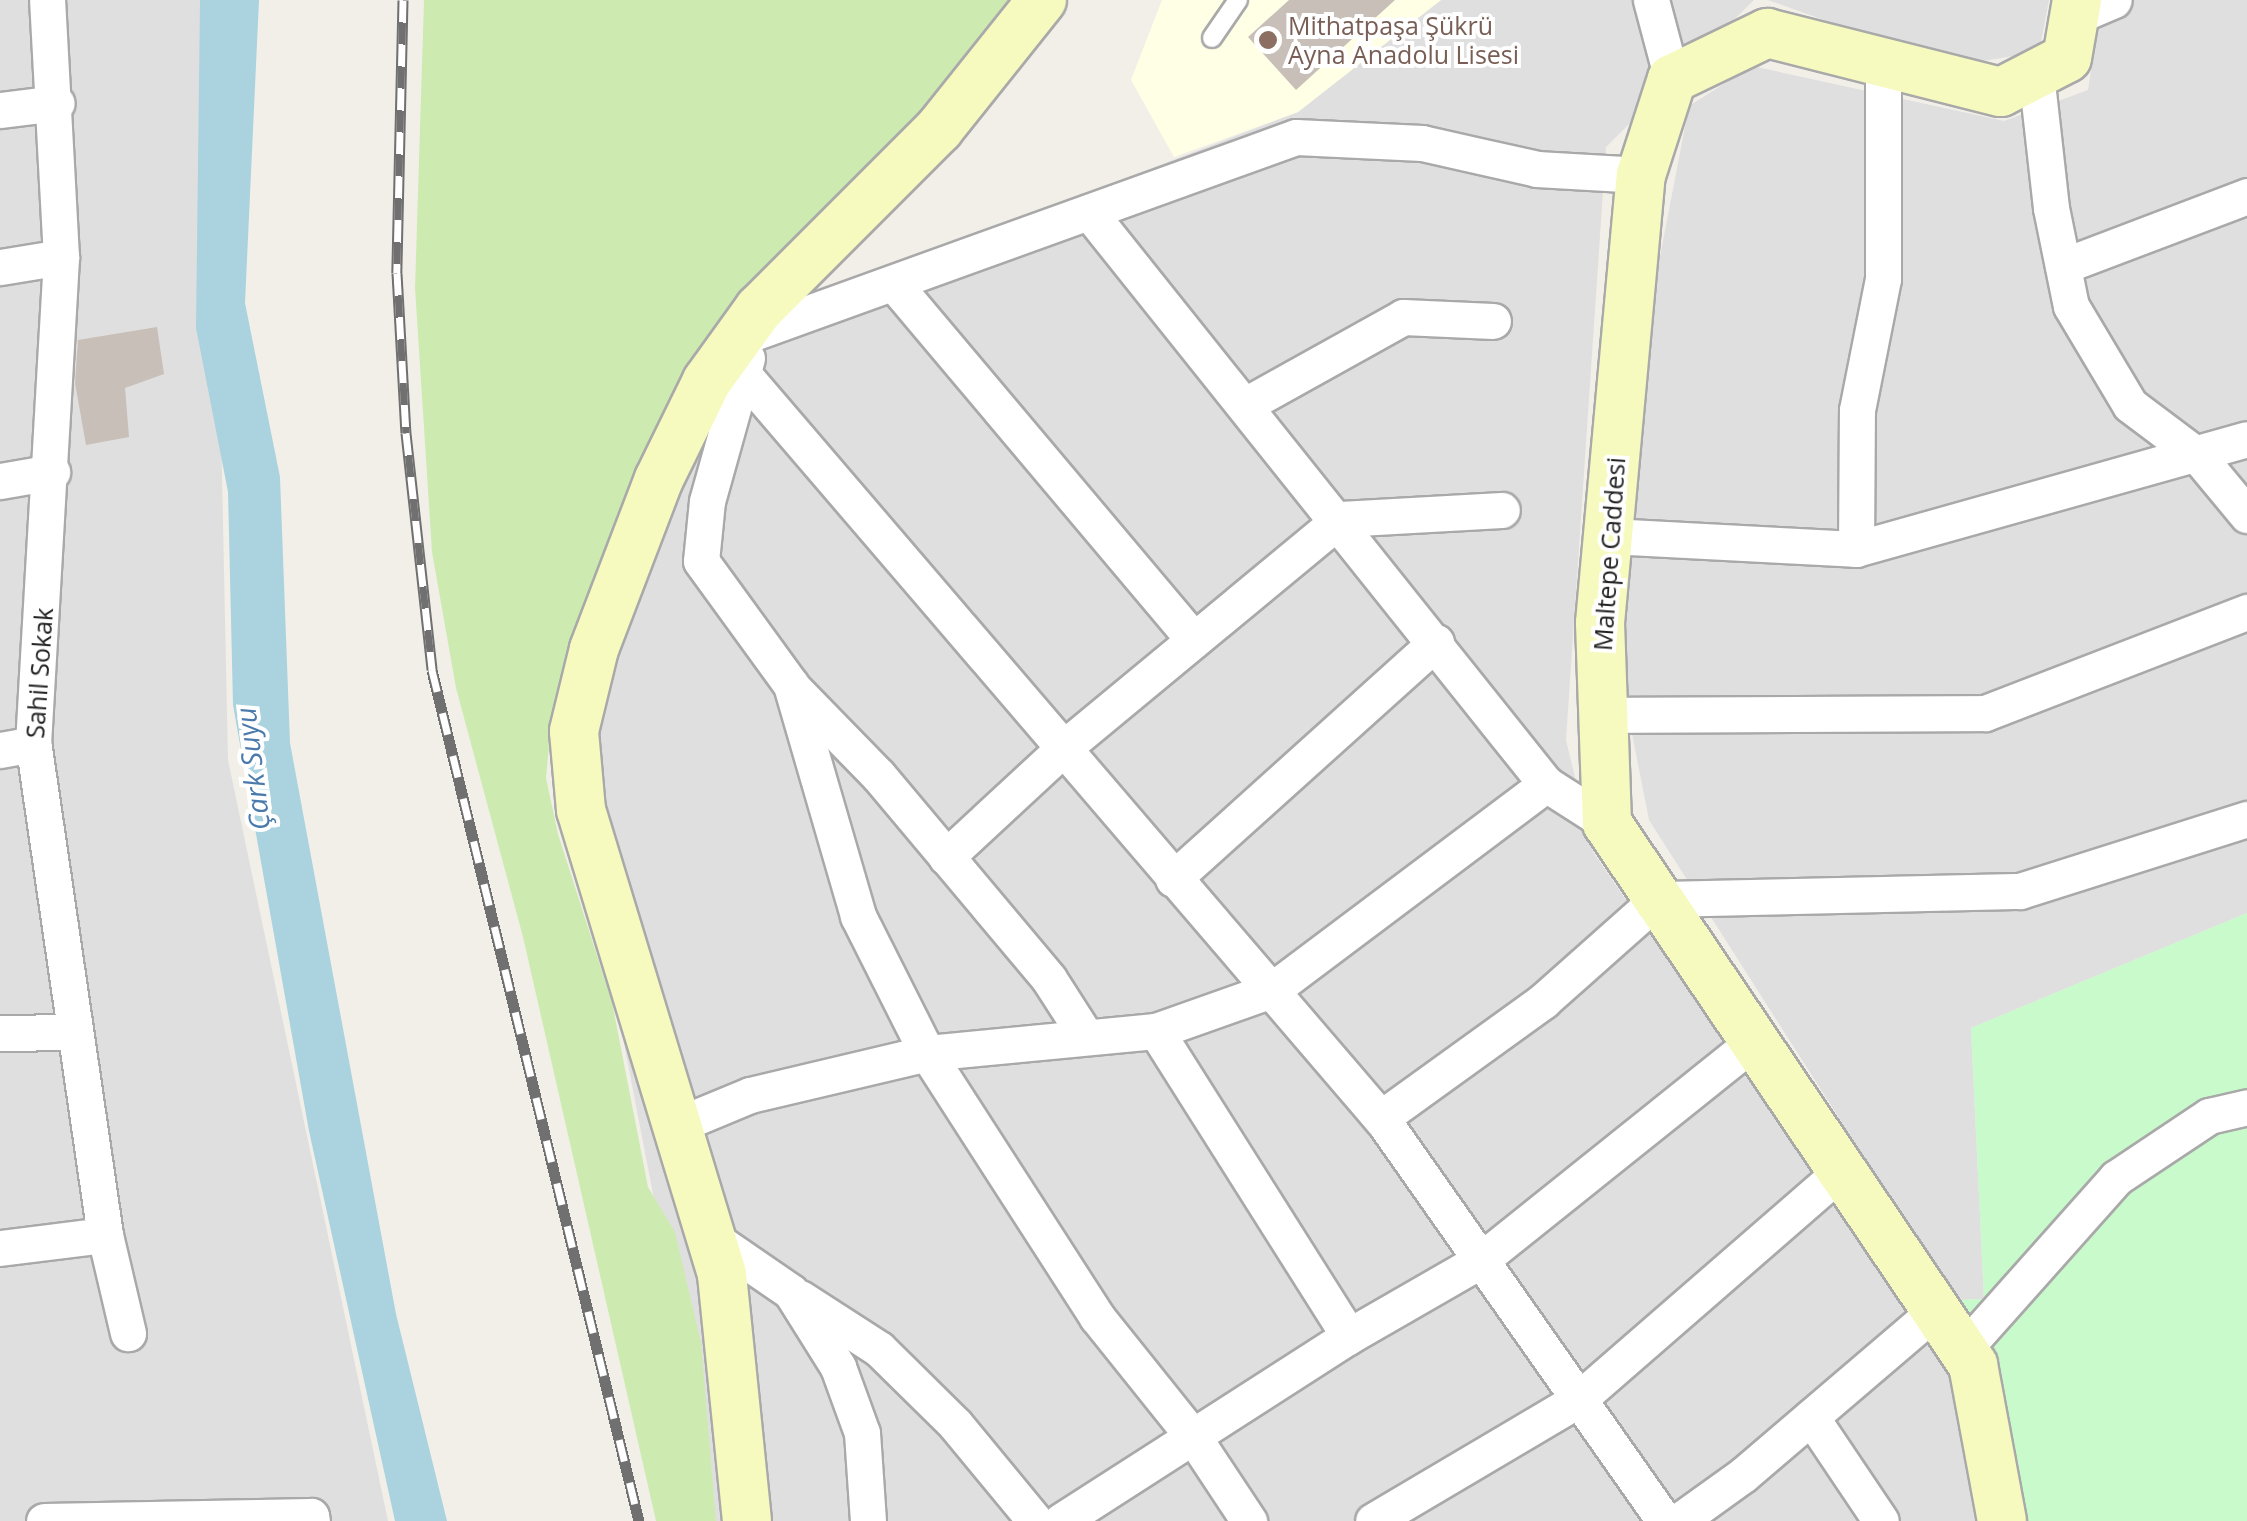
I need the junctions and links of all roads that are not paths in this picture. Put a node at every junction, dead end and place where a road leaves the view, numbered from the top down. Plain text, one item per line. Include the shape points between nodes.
1 (47, 0) edge
2 (1042, 0) edge
3 (1238, 0) edge
4 (1650, 0) edge
5 (2088, 6) edge
6 (1212, 38) dead end
7 (1883, 63) junction
8 (2036, 74) junction
9 (1672, 79) junction
10 (57, 103) junction
11 (0, 110) edge
12 (1641, 175) junction
13 (2247, 196) edge
14 (1089, 212) junction
15 (61, 257) junction
16 (2063, 266) junction
17 (0, 267) edge
18 (895, 285) junction
19 (756, 321) junction
20 (1494, 322) dead end
21 (743, 374) junction
22 (1248, 404) junction
23 (2247, 439) edge
24 (2198, 456) junction
25 (52, 472) junction
26 (0, 481) edge
27 (1502, 510) dead end
28 (2247, 514) edge
29 (1340, 519) junction
30 (1608, 536) junction
31 (1856, 550) junction
32 (2247, 612) edge
33 (1194, 640) junction
34 (1436, 642) junction
35 (791, 685) junction
36 (1603, 715) junction
37 (1066, 746) junction
38 (16, 747) edge
39 (1546, 784) junction
40 (2247, 819) edge
41 (1607, 823) junction
42 (946, 856) junction
43 (1173, 880) junction
44 (1658, 899) junction
45 (1272, 990) junction
46 (1156, 1031) junction
47 (72, 1032) junction
48 (0, 1033) edge
49 (1085, 1035) junction
50 (1754, 1041) junction
51 (927, 1054) junction
52 (2247, 1107) edge
53 (1381, 1118) junction
54 (680, 1124) junction
55 (1841, 1171) junction
56 (105, 1235) junction
57 (711, 1237) junction
58 (0, 1248) edge
59 (1481, 1260) junction
60 (791, 1292) junction
61 (1936, 1310) junction
62 (128, 1333) dead end
63 (1350, 1336) junction
64 (1963, 1350) junction
65 (1579, 1399) junction
66 (1812, 1418) junction
67 (1194, 1438) junction
68 (312, 1518) edge
69 (44, 1521) edge
70 (747, 1521) edge
71 (868, 1521) edge
72 (1035, 1521) edge
73 (1061, 1521) edge
74 (1250, 1521) edge
75 (1373, 1521) edge
76 (1664, 1521) edge
77 (1679, 1521) edge
78 (1882, 1521) edge
79 (2002, 1521) edge

1 - 10 street, Sahil Sokak
2 - 19 street via 939,129
3 - 6 lane
4 - 9 street
5 - 8 street via 2067,58
7 - 8 street via 2001,92
7 - 9 street via 1767,33
7 - 31 street via 1883,279 1856,410
8 - 16 street
9 - 12 street, Maltepe Caddesi
10 - 11 street
10 - 15 street, Sahil Sokak
12 - 14 street via 1537,169 1422,143 1296,137
12 - 30 street, Maltepe Caddesi
13 - 16 street
14 - 18 street
14 - 22 street
15 - 17 street
15 - 25 street, Sahil Sokak
16 - 24 street via 2071,306 2130,406
18 - 19 street
18 - 33 street
19 - 21 street
19 - 54 street via 707,380 659,479 594,649 574,732 581,810
20 - 22 street via 1403,317
21 - 35 street via 707,501 701,561
21 - 37 street
22 - 29 street
23 - 24 street
24 - 28 street
24 - 31 street
25 - 26 street
25 - 38 street, Sahil Sokak
27 - 29 street
29 - 33 street
29 - 34 street
30 - 31 street
30 - 36 street, Maltepe Caddesi via 1600,623
32 - 36 street via 1985,713
33 - 37 street
34 - 39 street
34 - 43 street
35 - 42 street
35 - 51 street via 858,916
36 - 41 street, Maltepe Caddesi
37 - 42 street
37 - 43 street
38 - 47 street, Sahil Sokak
39 - 41 street
39 - 45 street
40 - 44 street via 2020,891
41 - 44 street
42 - 49 street via 1050,979
43 - 45 street
44 - 50 street
44 - 53 street via 1543,1000
45 - 46 street
45 - 53 street
46 - 49 street
46 - 63 street
47 - 48 street
47 - 56 street, Sahil Sokak
49 - 51 street
50 - 55 street
50 - 59 street
51 - 54 street via 750,1095
51 - 67 street via 1098,1317
52 - 64 street via 2209,1116 2116,1178
53 - 59 street
54 - 57 street
55 - 61 street
55 - 65 street
56 - 58 street
56 - 62 street, Sahil Sokak
57 - 60 street
57 - 70 street via 722,1274
59 - 63 street
59 - 65 street
60 - 71 street via 838,1367 862,1433
60 - 72 street via 879,1349 955,1424
61 - 64 street
61 - 66 street
63 - 67 street
64 - 79 street via 1973,1365
65 - 75 street
65 - 76 street
66 - 77 street
66 - 78 street
67 - 73 street
67 - 74 street
68 - 69 street

